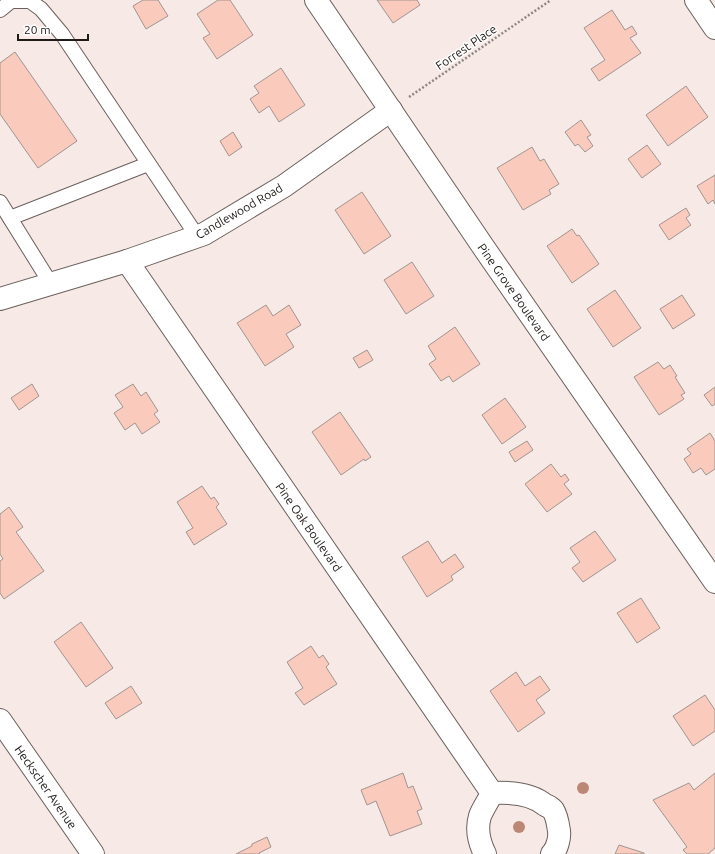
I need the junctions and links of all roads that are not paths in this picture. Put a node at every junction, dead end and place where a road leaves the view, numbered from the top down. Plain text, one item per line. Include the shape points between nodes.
1 (316, 0) edge
2 (696, 0) edge
3 (0, 10) edge
4 (715, 28) edge
5 (391, 110) junction
6 (148, 164) junction
7 (0, 202) edge
8 (10, 218) junction
9 (197, 236) junction
10 (127, 261) junction
11 (51, 284) junction
12 (0, 299) edge
13 (715, 582) edge
14 (0, 720) edge
15 (492, 793) junction
16 (93, 854) edge
17 (485, 854) edge
18 (552, 854) edge

1 - 5 street, Pine Grove Boulevard
2 - 4 street
3 - 6 lane via 11,1 30,1 41,9 62,34
5 - 9 street, Candlewood Road via 284,186
5 - 13 street, Pine Grove Boulevard
6 - 8 lane
6 - 9 lane
7 - 8 lane
8 - 11 lane
9 - 10 street, Candlewood Road
10 - 11 street, Candlewood Road
10 - 15 street, Pine Oak Boulevard
11 - 12 street, Candlewood Road
14 - 16 street, Heckscher Avenue
15 - 17 street via 480,816 478,834
15 - 18 street via 530,796 552,810 559,836 555,852

